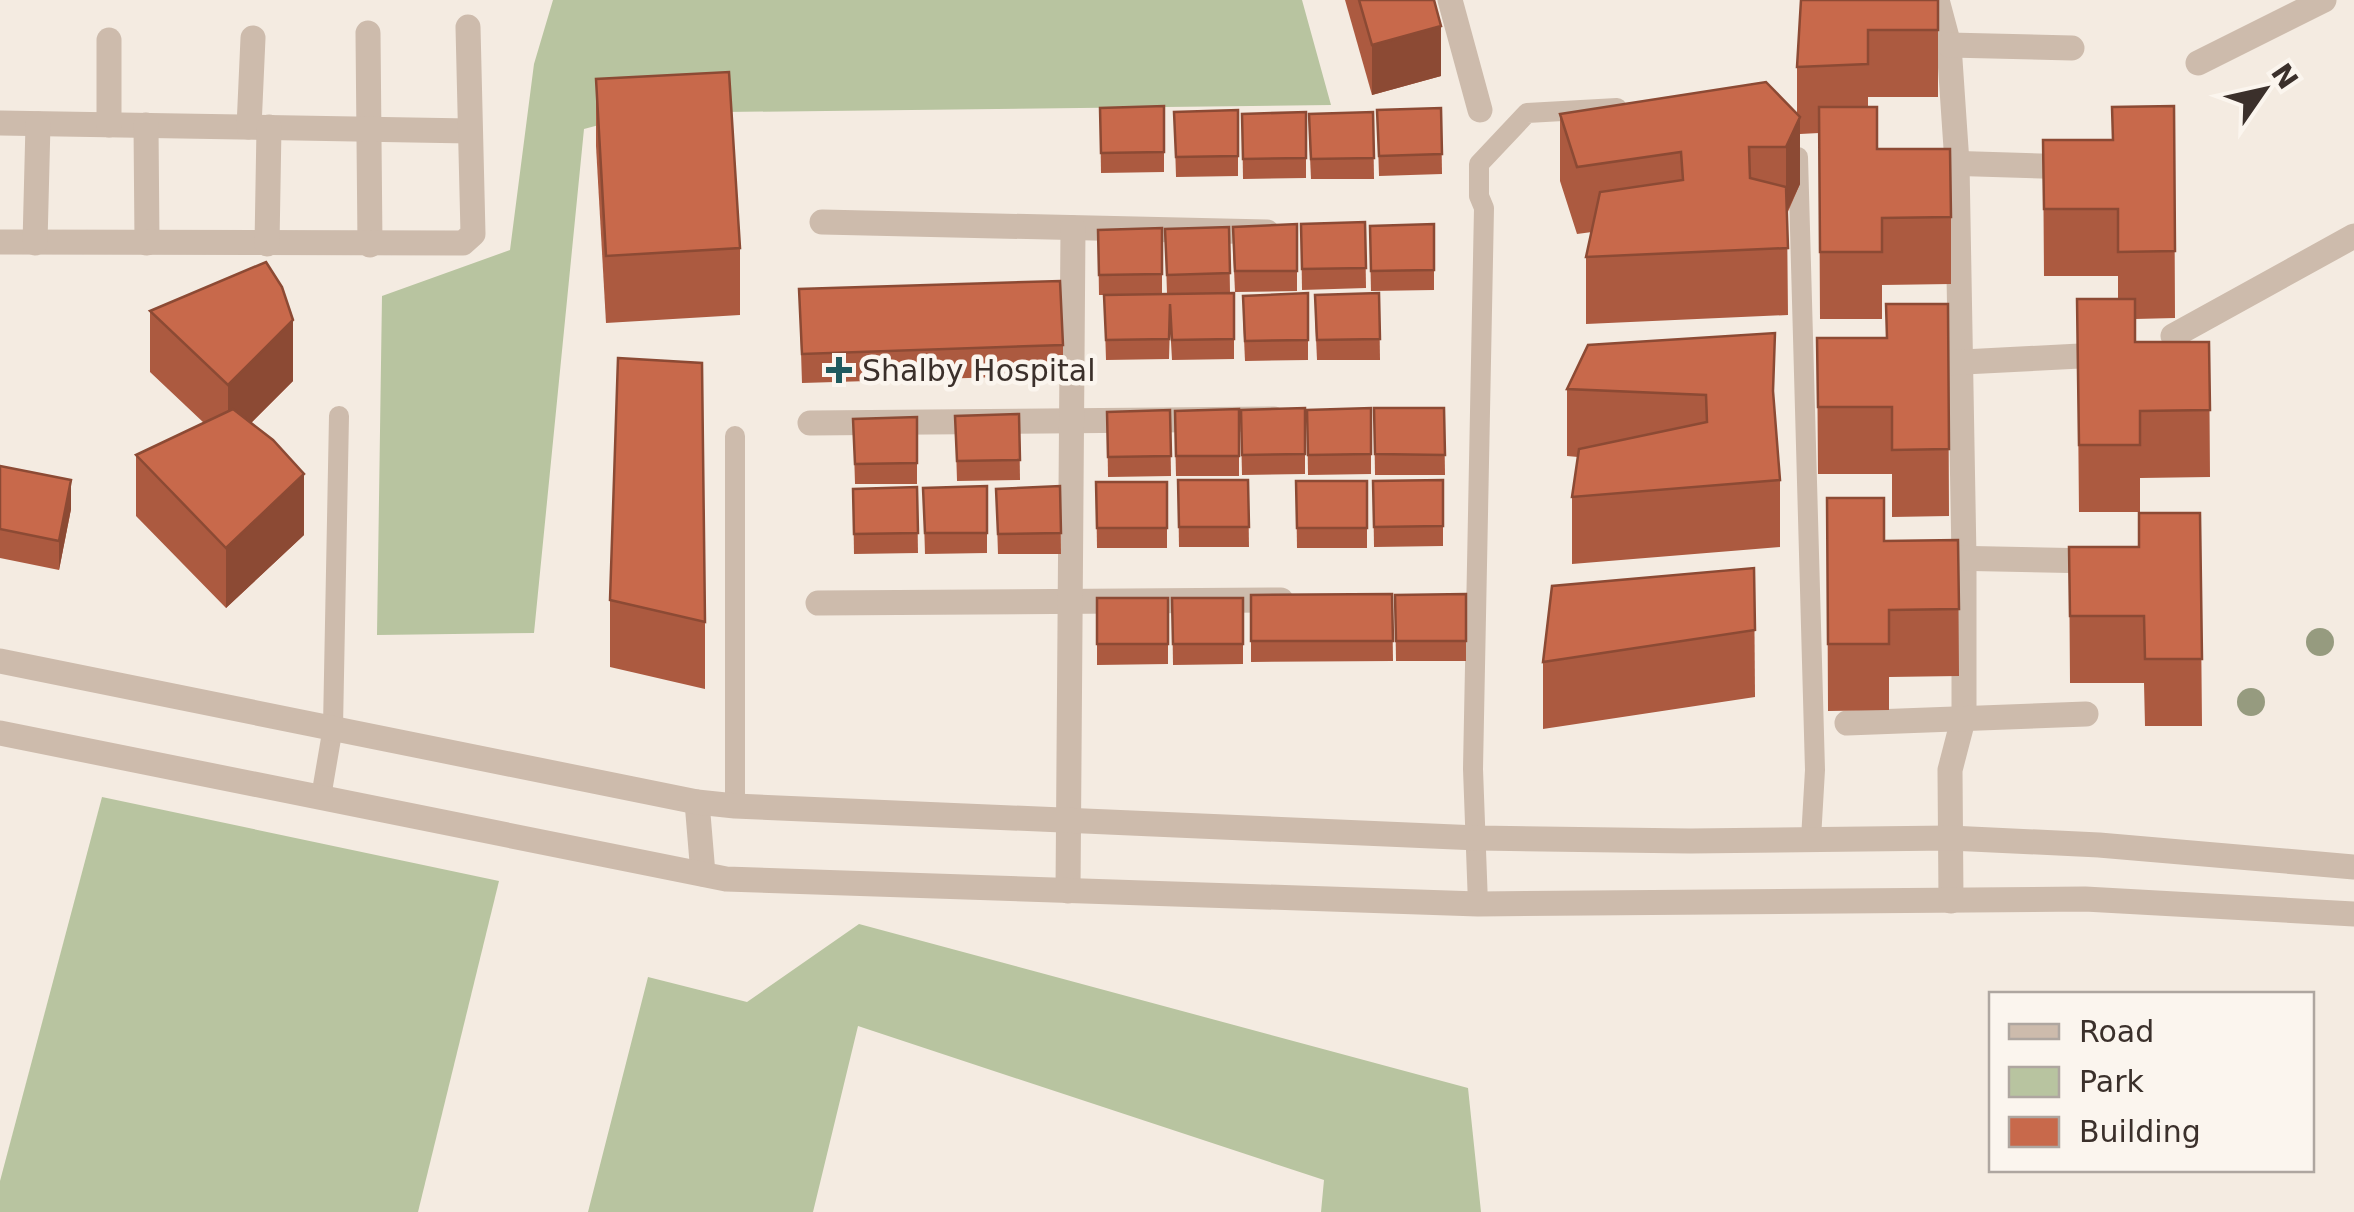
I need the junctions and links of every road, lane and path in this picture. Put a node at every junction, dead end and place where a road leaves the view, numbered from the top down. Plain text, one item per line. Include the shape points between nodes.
1 (1450, 0) edge
2 (1938, 0) edge
3 (2324, 0) edge
4 (468, 27) dead end
5 (368, 33) dead end
6 (253, 38) dead end
7 (109, 40) dead end
8 (1949, 45) junction
9 (2072, 48) dead end
10 (2198, 63) dead end
11 (1644, 107) edge
12 (1480, 110) dead end
13 (0, 123) edge
14 (38, 124) junction
15 (109, 125) junction
16 (146, 125) junction
17 (259, 127) junction
18 (369, 129) junction
19 (470, 130) junction
20 (1796, 136) edge
21 (1920, 163) edge
22 (1957, 163) junction
23 (2086, 168) edge
24 (822, 222) dead end
25 (1073, 228) junction
26 (1301, 232) edge
27 (2354, 236) edge
28 (0, 242) edge
29 (34, 242) junction
30 (148, 244) junction
31 (267, 244) junction
32 (370, 245) junction
33 (2173, 336) dead end
34 (2080, 356) edge
35 (1959, 362) junction
36 (1920, 363) edge
37 (340, 416) dead end
38 (1306, 418) edge
39 (1072, 420) junction
40 (810, 424) dead end
41 (735, 436) dead end
42 (1929, 558) edge
43 (1964, 558) junction
44 (2095, 560) edge
45 (1298, 600) edge
46 (1070, 601) junction
47 (818, 603) dead end
48 (0, 662) edge
49 (2086, 714) dead end
50 (1964, 716) junction
51 (1848, 723) dead end
52 (334, 727) junction
53 (0, 732) edge
54 (320, 797) junction
55 (697, 802) junction
56 (735, 806) junction
57 (1068, 822) junction
58 (1478, 838) junction
59 (1950, 838) junction
60 (1811, 840) junction
61 (2354, 867) edge
62 (702, 874) junction
63 (1068, 891) junction
64 (1951, 901) junction
65 (1478, 904) junction
66 (2354, 914) edge

1 - 12 street
2 - 8 street
3 - 10 street
4 - 19 street
5 - 18 street
6 - 17 street
7 - 15 street
8 - 9 street
8 - 22 street
11 - 58 lane via 1527,113 1479,164 1484,208 1473,769
13 - 14 street
14 - 15 street
14 - 29 street
15 - 16 street
16 - 17 street
16 - 30 street
17 - 18 street
17 - 31 street
18 - 19 street
18 - 32 street
19 - 32 street via 473,234 454,245
20 - 60 lane via 1815,770
21 - 22 street
22 - 23 street
22 - 35 street
24 - 25 street
25 - 26 street
25 - 39 street
27 - 33 street
28 - 29 street
29 - 30 street
30 - 31 street
31 - 32 street
34 - 35 street
35 - 36 street
35 - 43 street
37 - 52 lane
38 - 39 street
39 - 40 street
39 - 46 street
41 - 56 lane
42 - 43 street
43 - 44 street
43 - 50 street
45 - 46 street
46 - 47 street
46 - 57 street
48 - 52 street
49 - 50 street
50 - 51 street
50 - 59 street via 1950,770
52 - 54 lane
52 - 55 street
53 - 54 street
54 - 62 street
55 - 56 street
55 - 62 street
56 - 57 street
57 - 58 street
57 - 63 street
58 - 60 street
58 - 65 lane
59 - 60 street
59 - 61 street
59 - 64 street
62 - 63 street
63 - 65 street
64 - 65 street
64 - 66 street via 2085,899

